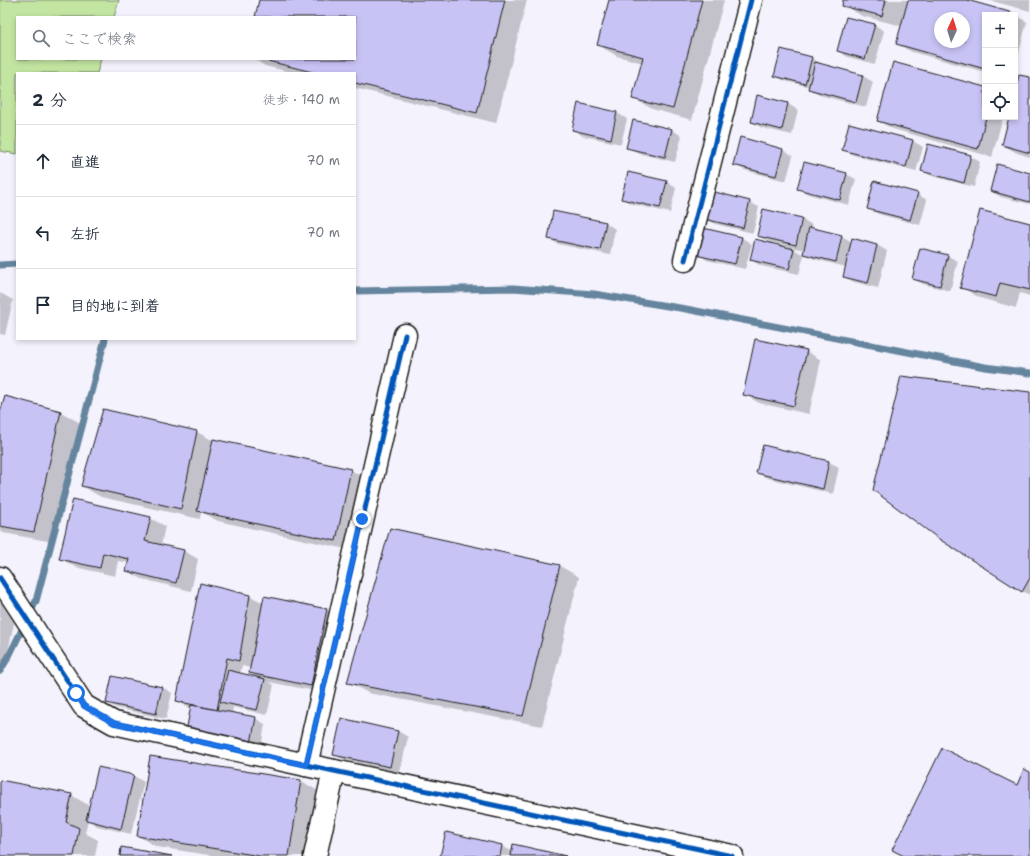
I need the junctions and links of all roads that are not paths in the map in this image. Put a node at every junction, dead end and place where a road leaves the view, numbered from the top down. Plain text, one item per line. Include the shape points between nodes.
1 (751, 0) edge
2 (685, 260) dead end
3 (405, 335) dead end
4 (0, 578) edge
5 (306, 765) junction
6 (334, 771) junction
7 (315, 856) edge
8 (732, 856) edge

1 - 2 street
3 - 5 street
4 - 5 street via 84,706 114,723
5 - 6 street
6 - 7 street
6 - 8 street

